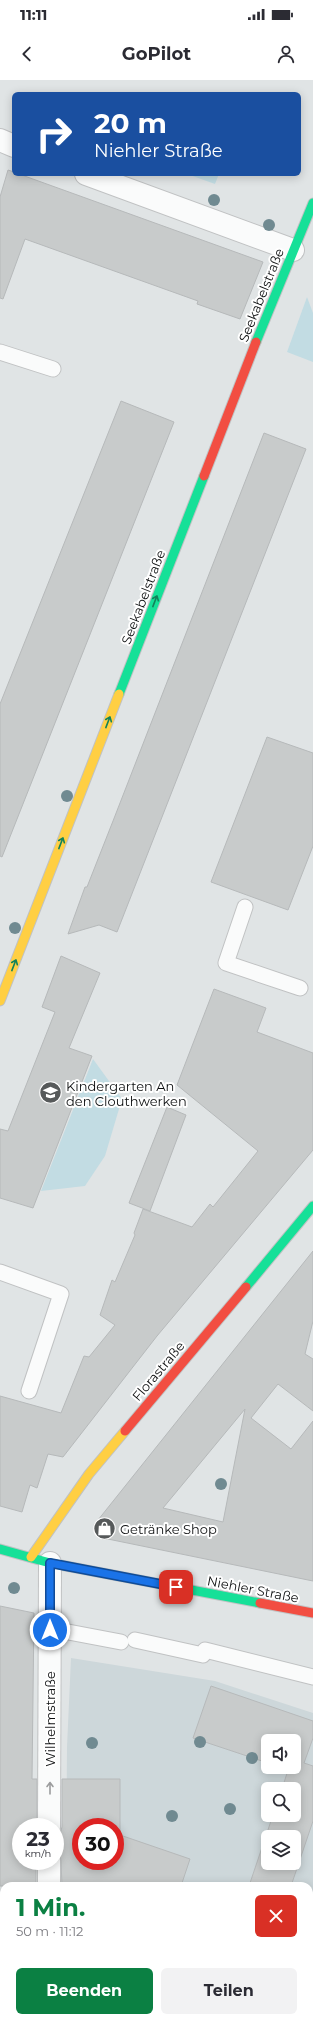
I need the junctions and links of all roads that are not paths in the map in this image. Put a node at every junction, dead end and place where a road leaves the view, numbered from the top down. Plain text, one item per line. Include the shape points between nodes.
1 (0, 140) edge
2 (12, 145) edge
3 (91, 176) edge
4 (313, 203) edge
5 (293, 250) junction
6 (0, 352) edge
7 (53, 369) dead end
8 (244, 907) dead end
9 (300, 988) dead end
10 (0, 1001) edge
11 (313, 1206) edge
12 (0, 1272) edge
13 (29, 1391) dead end
14 (0, 1549) edge
15 (41, 1560) junction
16 (313, 1613) edge
17 (50, 1630) junction
18 (313, 1677) edge
19 (49, 1818) edge
20 (49, 1870) edge
21 (49, 1882) edge

1 - 2 street
3 - 5 street
4 - 5 street, Seekabelstraße
10 -> 5 street, Seekabelstraße
6 - 7 lane
8 - 9 lane via 226,963
11 - 15 street, Florastraße via 89,1474 51,1526
12 - 13 lane via 61,1294
14 - 15 street, Niehler Straße
15 - 16 street, Niehler Straße
15 - 17 street, Wilhelmstraße
17 - 18 lane via 204,1652
19 -> 17 street, Wilhelmstraße
20 - 21 street

